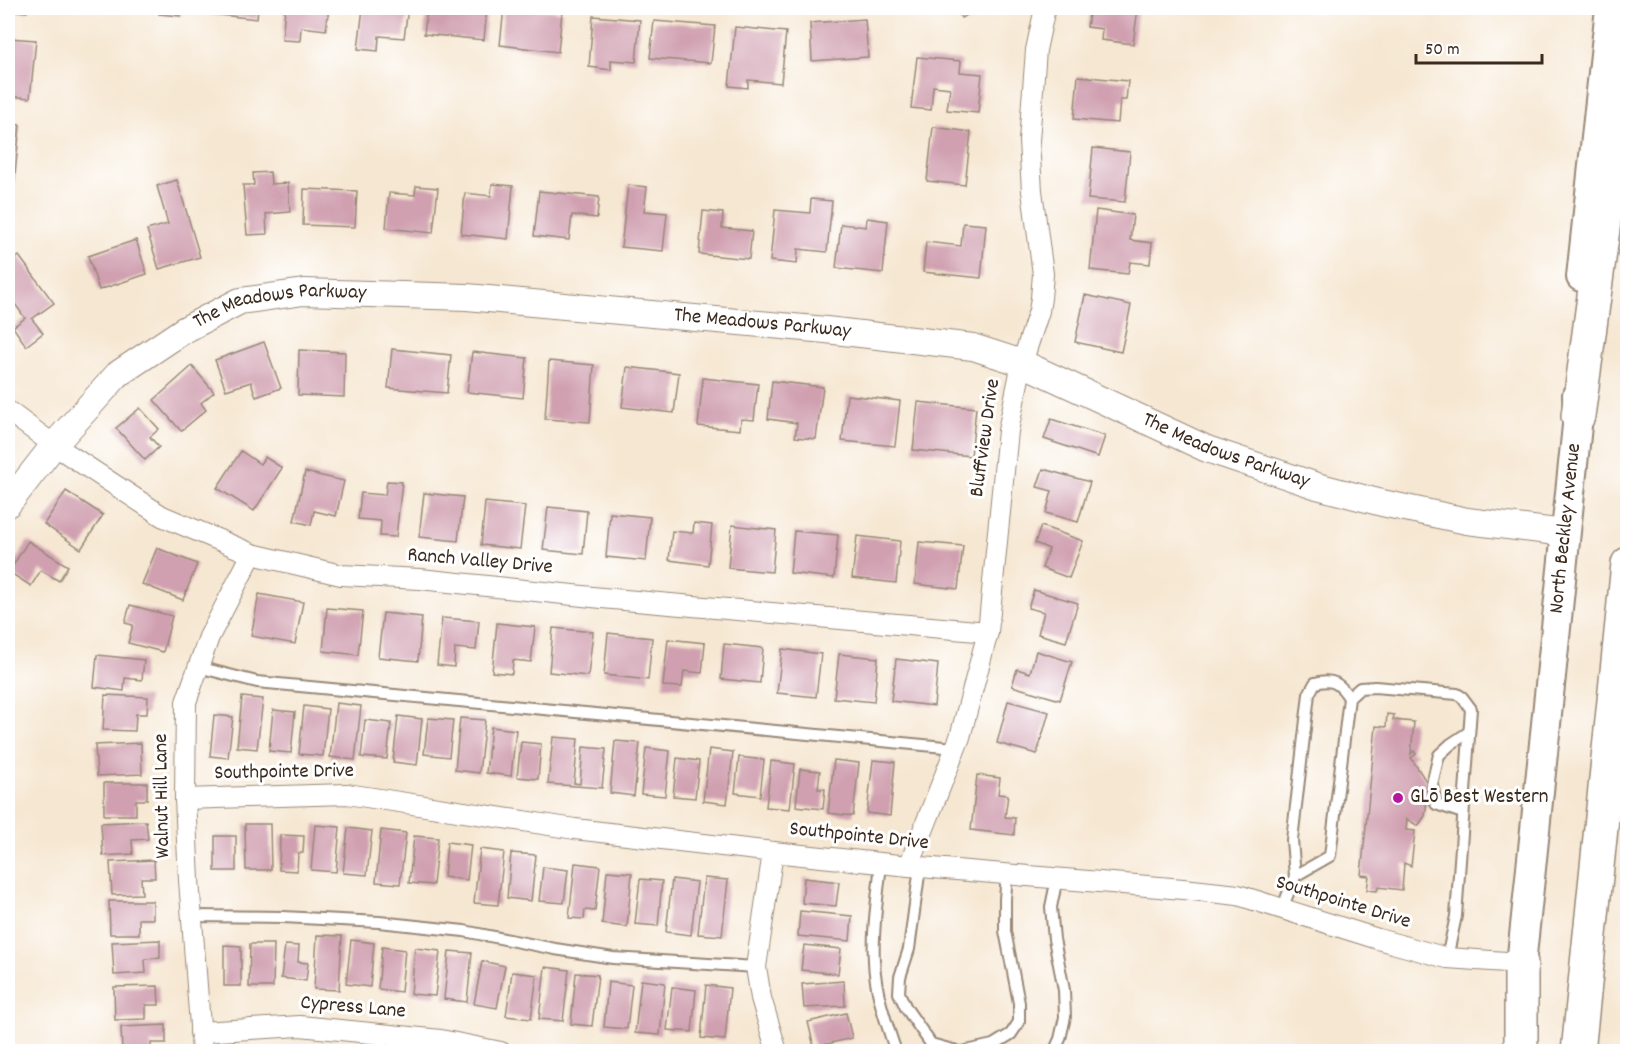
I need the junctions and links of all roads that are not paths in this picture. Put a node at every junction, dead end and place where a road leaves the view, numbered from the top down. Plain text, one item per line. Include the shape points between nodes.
1 (1045, 8) edge
2 (1610, 8) edge
3 (1628, 42) edge
4 (1022, 363) junction
5 (8, 411) edge
6 (1578, 416) junction
7 (54, 445) junction
8 (8, 504) edge
9 (1565, 533) junction
10 (252, 554) junction
11 (1628, 564) edge
12 (988, 632) junction
13 (198, 668) junction
14 (1349, 698) junction
15 (1469, 732) junction
16 (955, 748) junction
17 (185, 799) junction
18 (1463, 813) junction
19 (772, 852) junction
20 (881, 863) junction
21 (915, 867) junction
22 (1007, 874) junction
23 (1295, 876) junction
24 (1057, 878) junction
25 (1282, 909) junction
26 (191, 916) junction
27 (1447, 958) junction
28 (1521, 963) junction
29 (756, 967) junction
30 (200, 1032) junction
31 (933, 1048) edge
32 (202, 1052) edge
33 (501, 1052) edge
34 (777, 1052) edge
35 (896, 1052) edge
36 (961, 1052) edge
37 (1054, 1052) edge
38 (1512, 1052) edge
39 (1521, 1052) edge
40 (1578, 1052) edge

1 - 4 street, Bluffview Drive via 1036,50 1029,141 1042,286 1039,311
2 - 6 main road, North Beckley Avenue via 1575,334
3 - 6 highway
4 - 7 street, The Meadows Parkway via 973,347 826,330 467,297 304,292 240,301 184,330 118,374
4 - 9 street, The Meadows Parkway via 1207,448 1317,486 1467,521
4 - 12 street, Bluffview Drive via 1008,431
5 - 7 street, Ranch Valley Drive
6 - 9 main road, North Beckley Avenue
7 - 8 street, The Meadows Parkway
7 - 10 street, Ranch Valley Drive via 162,516
9 - 28 main road, North Beckley Avenue
10 - 12 street, Ranch Valley Drive via 341,574
10 - 13 street, Walnut Hill Lane via 209,637
11 - 40 highway
12 - 16 street, Bluffview Drive
13 - 16 lane via 257,682
13 - 17 street, Walnut Hill Lane via 186,702
14 - 15 lane via 1360,688 1375,687 1457,694 1471,709
14 - 23 lane via 1330,856
14 - 23 lane via 1343,688 1325,680 1315,683 1309,694 1292,840
15 - 18 lane
15 - 18 lane via 1439,755 1432,784 1436,804
16 - 21 street, Bluffview Drive
17 - 19 street, Southpointe Drive via 347,794 575,829
17 - 26 street, Walnut Hill Lane
18 - 27 lane via 1456,916
19 - 20 street, Southpointe Drive
19 - 29 street
20 - 21 street, Southpointe Drive
20 - 35 lane via 873,960 880,1002
21 - 22 street, Southpointe Drive
21 - 31 lane via 909,949 899,993
22 - 24 street, Southpointe Drive
22 - 36 lane via 1005,931 1019,1022 1011,1034 993,1045
23 - 25 lane
24 - 25 street, Southpointe Drive via 1238,896
24 - 37 lane via 1051,907 1065,1017
25 - 27 street, Southpointe Drive
26 - 29 lane via 379,922 464,931 613,958
26 - 30 street, Walnut Hill Lane
27 - 28 street, Southpointe Drive
28 - 38 main road, North Beckley Avenue
28 - 39 highway
29 - 34 street
30 - 32 street, Walnut Hill Lane
30 - 33 street, Cypress Lane via 300,1026 441,1040
31 - 36 lane

